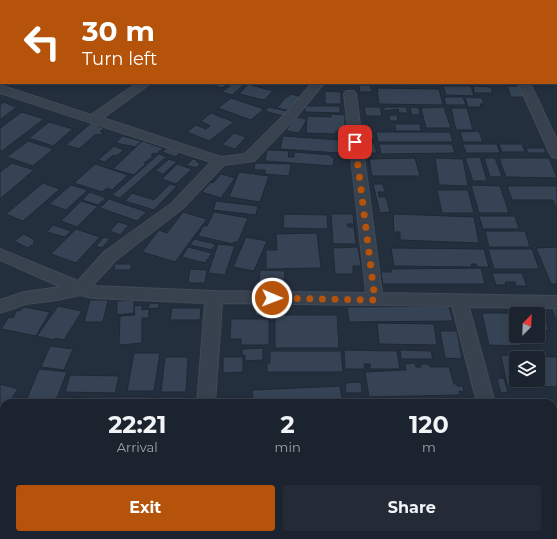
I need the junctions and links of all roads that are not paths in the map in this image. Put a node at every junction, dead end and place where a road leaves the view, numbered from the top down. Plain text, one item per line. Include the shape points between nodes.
1 (144, 84) edge
2 (317, 84) edge
3 (524, 84) edge
4 (0, 89) edge
5 (350, 94) dead end
6 (92, 120) junction
7 (557, 154) edge
8 (220, 161) junction
9 (0, 254) edge
10 (80, 289) junction
11 (214, 297) junction
12 (375, 300) junction
13 (459, 301) junction
14 (557, 302) edge
15 (0, 307) edge
16 (206, 399) edge
17 (485, 399) edge

1 - 6 street
2 - 8 street via 249,158
3 - 7 street
4 - 6 street
5 - 12 street
6 - 8 street
8 - 10 street via 177,206 110,256
9 - 10 street
10 - 11 street via 92,292
10 - 15 street via 24,298
11 - 12 street
11 - 16 street
12 - 13 street
13 - 14 street
13 - 17 street

